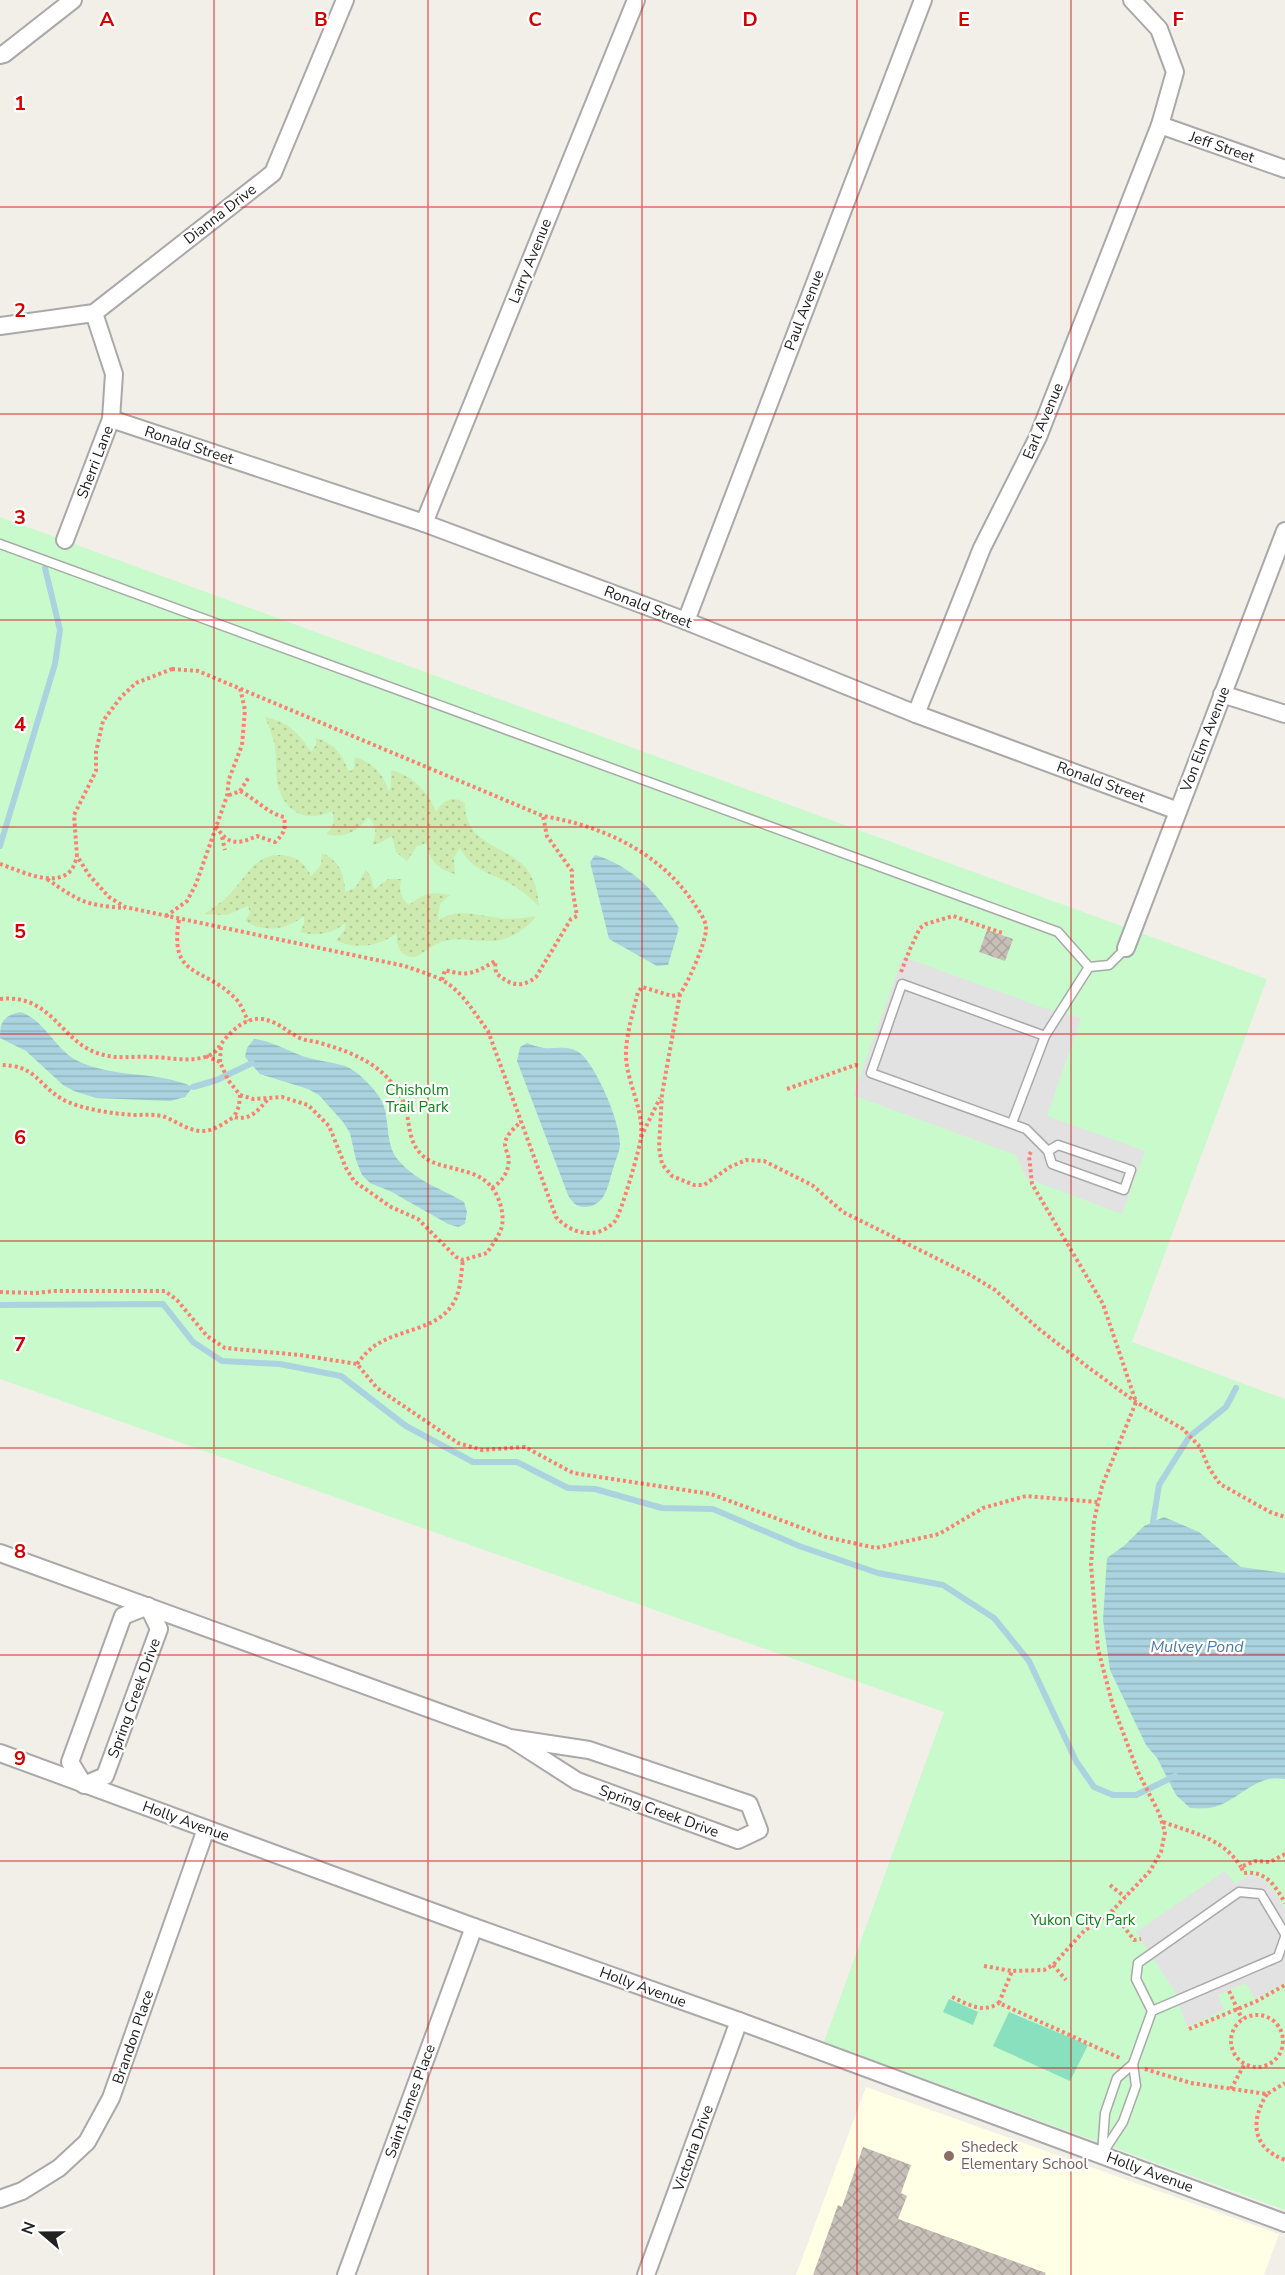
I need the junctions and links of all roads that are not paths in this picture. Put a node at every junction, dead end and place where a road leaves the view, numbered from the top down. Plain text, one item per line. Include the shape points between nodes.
1 (73, 0) edge
2 (345, 0) edge
3 (636, 0) edge
4 (923, 0) edge
5 (1132, 0) edge
6 (0, 55) edge
7 (1160, 125) junction
8 (1285, 169) edge
9 (94, 313) junction
10 (0, 326) edge
11 (111, 419) junction
12 (424, 523) junction
13 (1285, 531) edge
14 (65, 540) dead end
15 (0, 544) edge
16 (686, 621) junction
17 (1222, 693) junction
18 (916, 714) junction
19 (1285, 714) edge
20 (1178, 811) junction
21 (1126, 948) joint
22 (1089, 967) junction
23 (1045, 1036) junction
24 (1012, 1123) junction
25 (1048, 1151) junction
26 (0, 1553) edge
27 (148, 1606) junction
28 (510, 1738) junction
29 (0, 1753) edge
30 (84, 1785) junction
31 (206, 1829) junction
32 (474, 1927) junction
33 (1285, 1935) edge
34 (1152, 2011) junction
35 (739, 2021) junction
36 (1133, 2064) junction
37 (1102, 2154) junction
38 (0, 2199) edge
39 (1285, 2223) edge
40 (346, 2275) edge
41 (646, 2275) edge

1 - 6 street
2 - 9 street, Dianna Drive via 273,173
3 - 12 street, Larry Avenue
4 - 16 street, Paul Avenue
5 - 7 street, Earl Avenue via 1159,29 1174,72
7 - 8 street, Jeff Street
7 - 18 street, Earl Avenue via 1038,437 982,548
9 - 10 street
9 - 11 street, Sherri Lane via 114,374
11 - 12 street, Ronald Street
11 - 14 street, Sherri Lane
12 - 16 street, Ronald Street
13 - 17 street, Von Elm Avenue
15 - 22 lane via 1058,932
16 - 18 street, Ronald Street
17 - 19 street
17 - 20 street, Von Elm Avenue
18 - 20 street, Ronald Street
20 - 21 street, Von Elm Avenue
21 - 22 lane via 1109,965
22 - 23 lane
23 - 24 lane
23 - 24 lane via 902,984 871,1073
24 - 25 lane via 1026,1129
25 - 25 lane via 1052,1164 1124,1190 1131,1170 1058,1144
26 - 27 street, Spring Creek Drive
27 - 28 street, Spring Creek Drive
27 - 30 street, Spring Creek Drive via 159,1629 105,1776
27 - 30 street via 123,1616 70,1762
28 - 28 street, Spring Creek Drive via 589,1750 749,1804 759,1830 738,1840 609,1793 577,1781
29 - 30 street, Holly Avenue
30 - 31 street, Holly Avenue
31 - 32 street, Holly Avenue
31 - 38 street, Brandon Place via 111,2098 87,2142 59,2168 22,2191
32 - 35 street, Holly Avenue
32 - 40 street, Saint James Place
33 - 34 lane via 1278,1957
33 - 34 lane via 1261,1894 1239,1892 1138,1963 1136,1979
34 - 36 lane
35 - 37 street, Holly Avenue
35 - 41 street, Victoria Drive
36 - 37 lane via 1136,2086 1123,2122
36 - 37 lane via 1117,2078 1105,2113
37 - 39 street, Holly Avenue

